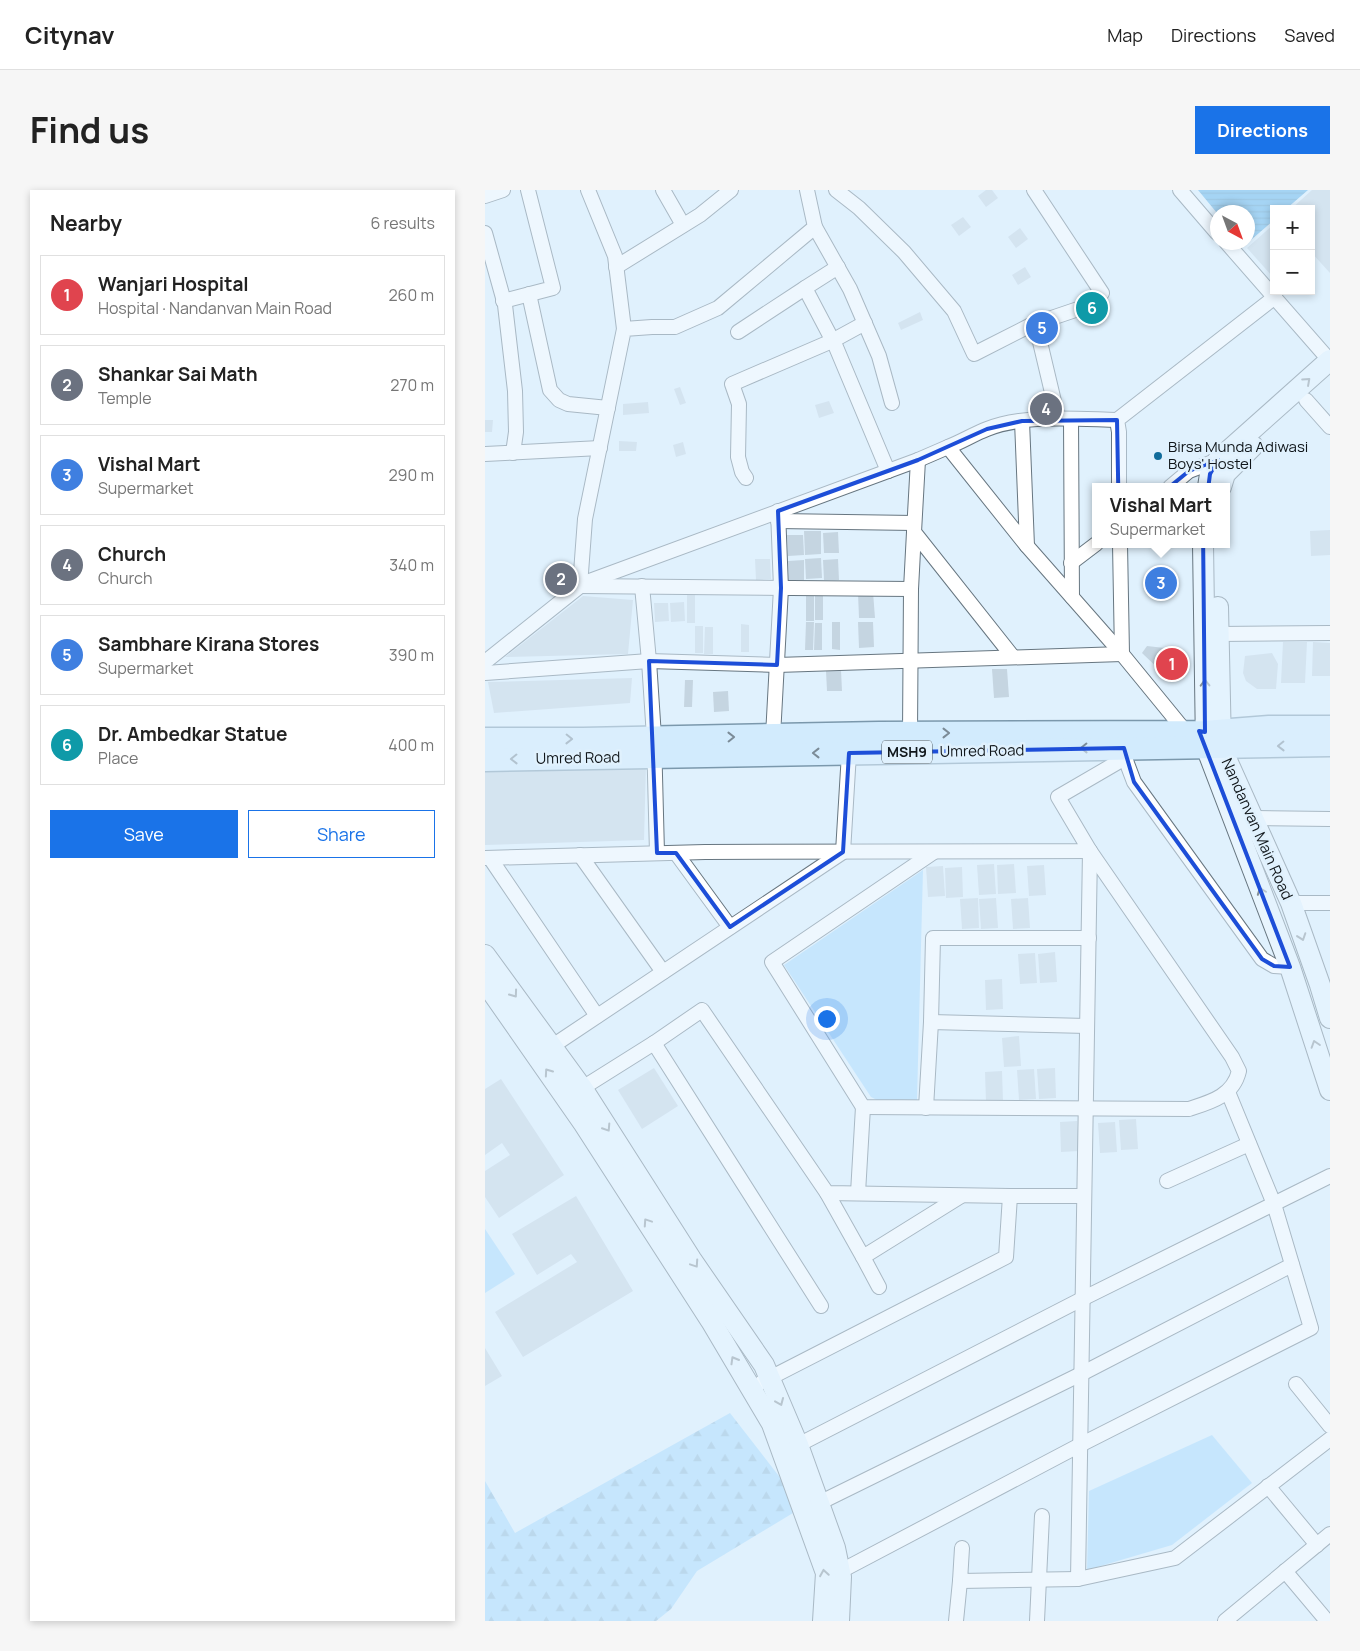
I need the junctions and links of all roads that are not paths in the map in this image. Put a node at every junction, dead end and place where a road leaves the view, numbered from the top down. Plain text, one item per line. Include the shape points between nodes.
1 (503, 190) edge
2 (528, 190) edge
3 (588, 190) edge
4 (663, 190) edge
5 (807, 190) edge
6 (836, 190) edge
7 (1034, 190) edge
8 (1179, 190) edge
9 (722, 193) edge
10 (485, 196) edge
11 (1210, 224) edge
12 (683, 225) junction
13 (815, 227) junction
14 (485, 233) edge
15 (1233, 250) edge
16 (616, 267) junction
17 (837, 267) junction
18 (805, 288) junction
19 (529, 294) junction
20 (1275, 297) junction
21 (503, 301) junction
22 (865, 323) junction
23 (1031, 325) junction
24 (624, 329) junction
25 (738, 332) dead end
26 (832, 341) junction
27 (1330, 361) edge
28 (1330, 379) edge
29 (1306, 400) junction
30 (892, 403) dead end
31 (608, 408) junction
32 (1065, 418) junction
33 (1117, 420) junction
34 (1022, 421) junction
35 (1330, 427) edge
36 (949, 447) junction
37 (600, 448) junction
38 (513, 453) junction
39 (485, 454) edge
40 (918, 460) junction
41 (1218, 460) junction
42 (888, 471) junction
43 (746, 478) dead end
44 (1119, 483) edge
45 (1175, 483) edge
46 (1209, 483) edge
47 (1222, 483) edge
48 (778, 516) junction
49 (914, 528) junction
50 (1027, 546) junction
51 (1092, 547) edge
52 (1120, 548) edge
53 (1203, 548) edge
54 (1216, 548) edge
55 (1071, 563) junction
56 (580, 586) junction
57 (642, 586) junction
58 (781, 588) junction
59 (911, 589) junction
60 (1072, 597) junction
61 (1330, 633) edge
62 (1218, 634) junction
63 (1122, 654) junction
64 (1013, 657) junction
65 (911, 660) junction
66 (649, 661) junction
67 (485, 662) edge
68 (777, 665) junction
69 (485, 673) edge
70 (1330, 727) edge
71 (910, 733) junction
72 (773, 736) junction
73 (1204, 739) junction
74 (1124, 745) junction
75 (1330, 745) edge
76 (654, 747) junction
77 (487, 749) edge
78 (849, 753) junction
79 (1254, 818) junction
80 (1330, 819) edge
81 (1090, 851) junction
82 (843, 852) junction
83 (934, 852) junction
84 (676, 853) junction
85 (657, 854) junction
86 (580, 855) junction
87 (487, 858) edge
88 (1291, 903) junction
89 (1330, 903) edge
90 (730, 927) junction
91 (1089, 938) junction
92 (485, 955) edge
93 (1291, 967) junction
94 (663, 972) junction
95 (485, 982) edge
96 (1325, 985) edge
97 (597, 1016) junction
98 (1330, 1018) edge
99 (931, 1022) junction
100 (1087, 1026) junction
101 (653, 1044) junction
102 (551, 1048) junction
103 (1330, 1090) edge
104 (1228, 1092) junction
105 (574, 1093) junction
106 (863, 1107) junction
107 (926, 1108) junction
108 (1086, 1108) junction
109 (1249, 1144) junction
110 (1330, 1176) edge
111 (1167, 1181) dead end
112 (827, 1193) junction
113 (858, 1193) junction
114 (961, 1195) junction
115 (1010, 1196) junction
116 (1084, 1196) junction
117 (1274, 1204) junction
118 (863, 1257) junction
119 (1292, 1265) junction
120 (879, 1287) dead end
121 (1082, 1299) junction
122 (821, 1306) dead end
123 (1081, 1374) junction
124 (770, 1378) junction
125 (1296, 1384) dead end
126 (750, 1388) junction
127 (1330, 1426) edge
128 (1330, 1439) edge
129 (798, 1445) junction
130 (1080, 1445) junction
131 (1268, 1486) junction
132 (819, 1503) junction
133 (1041, 1516) dead end
134 (1330, 1534) edge
135 (1317, 1545) junction
136 (962, 1548) dead end
137 (1285, 1571) junction
138 (839, 1572) junction
139 (1039, 1579) junction
140 (1078, 1579) junction
141 (960, 1581) junction
142 (1240, 1616) edge
143 (823, 1621) edge
144 (839, 1621) edge
145 (956, 1621) edge
146 (1037, 1621) edge
147 (1225, 1621) edge
148 (1327, 1621) edge

1 - 10 street
2 - 19 street via 553,288
3 - 16 street via 615,256
4 - 12 street
5 - 13 street
6 - 23 street via 898,246 955,311 974,354
7 - 23 street via 1102,293 1084,307
8 - 11 street
9 - 12 street
12 - 16 street
13 - 17 street
13 - 24 street via 718,308 675,327
14 - 21 street
15 - 20 street
16 - 24 street
17 - 18 street
17 - 22 street
18 - 25 street
18 - 26 street
19 - 21 street
19 - 31 street via 550,390 568,404
20 - 27 street
20 - 33 street
21 - 38 street via 515,391
22 - 26 street
22 - 30 street via 879,356
23 - 32 street via 1040,342
24 - 31 street
26 - 42 street
26 - 43 street via 732,384 739,404 738,457
41 -> 27 street
28 - 29 street
29 - 35 street
29 - 47 street via 1255,443 1225,474
31 - 37 street
32 - 33 street
32 - 34 street
32 - 55 street
33 - 44 street
34 - 36 street via 987,429
34 - 50 street
36 - 40 street
36 - 50 street
37 - 38 street
37 - 56 street via 585,518
38 - 39 street
40 - 42 street
40 - 49 street
41 - 45 street via 1189,471
41 - 46 street via 1210,474
42 - 48 street
48 - 49 street
48 - 56 street
48 - 58 street
49 - 59 street
49 - 64 street
50 - 60 street
51 - 55 street
52 - 63 street
73 -> 53 street
54 - 62 street, Nandanvan Main Road
55 - 60 street
56 - 57 street
56 - 67 street
57 - 58 street
57 - 66 street
58 - 59 street
58 - 68 street
59 - 65 street
60 - 63 street
61 - 62 street
62 - 73 street, Nandanvan Main Road
63 - 64 street
63 - 73 street
64 - 65 street
65 - 68 street
65 - 71 street
66 - 68 street
66 - 69 street
66 - 76 street
68 - 72 street
70 - 73 main road via 1269,728
71 - 72 main road
71 -> 74 main road
76 -> 72 main road
73 - 74 main road, Umred Road / MSH9
75 -> 73 main road, Umred Road / MSH9
73 - 79 street, Nandanvan Main Road
93 -> 73 street
74 -> 78 main road, Umred Road / MSH9
74 - 81 street via 1058,797
74 - 93 street via 1133,782 1262,959 1273,966
76 - 77 main road, Umred Road / MSH9
78 -> 76 main road, Umred Road / MSH9
76 - 85 street
78 - 82 street
79 - 80 street
79 - 88 street, Nandanvan Main Road
81 - 83 street
81 - 91 street
81 - 104 street via 1232,1058 1239,1071
82 - 83 street
82 - 84 street
82 - 90 street
83 - 106 street via 772,962
84 - 85 street
84 - 90 street
85 - 86 street
86 - 87 street
86 - 94 street
87 - 97 street
88 - 89 street
88 -> 96 street, Nandanvan Main Road
90 - 94 street
91 - 99 street via 933,938
91 - 100 street
92 -> 102 street
103 -> 93 street
94 - 97 street
105 -> 95 street
96 - 98 street, Nandanvan Main Road
97 - 102 street
99 - 100 street
99 - 107 street
100 - 108 street
101 - 105 street
101 - 112 street via 702,1010
101 - 122 street
102 - 105 street
104 - 108 street via 1189,1108
104 - 109 street
105 -> 124 street
126 -> 105 street
106 - 107 street
106 - 113 street
107 - 108 street
108 - 116 street
109 - 111 street
109 - 117 street
110 - 117 street
112 - 113 street
112 - 118 street
113 - 114 street
114 - 115 street
114 - 118 street
115 - 116 street
115 - 124 street via 1006,1257
116 - 121 street
117 - 119 street
117 - 121 street
118 - 120 street
119 - 123 street
119 - 130 street via 1311,1328
121 - 123 street
121 - 129 street
123 - 130 street
123 - 132 street
124 - 126 street
124 -> 129 street
125 - 127 street
143 -> 126 street via 826,1573 772,1424
128 - 131 street
129 - 132 street
130 - 138 street
130 - 140 street
131 - 135 street
131 - 140 street via 1175,1558
132 - 138 street via 835,1548
133 - 139 street
134 - 135 street
135 - 137 street
136 - 141 street
137 - 142 street
137 - 148 street
138 - 144 street
139 - 140 street
139 - 141 street
139 - 146 street
141 - 145 street
142 - 147 street

